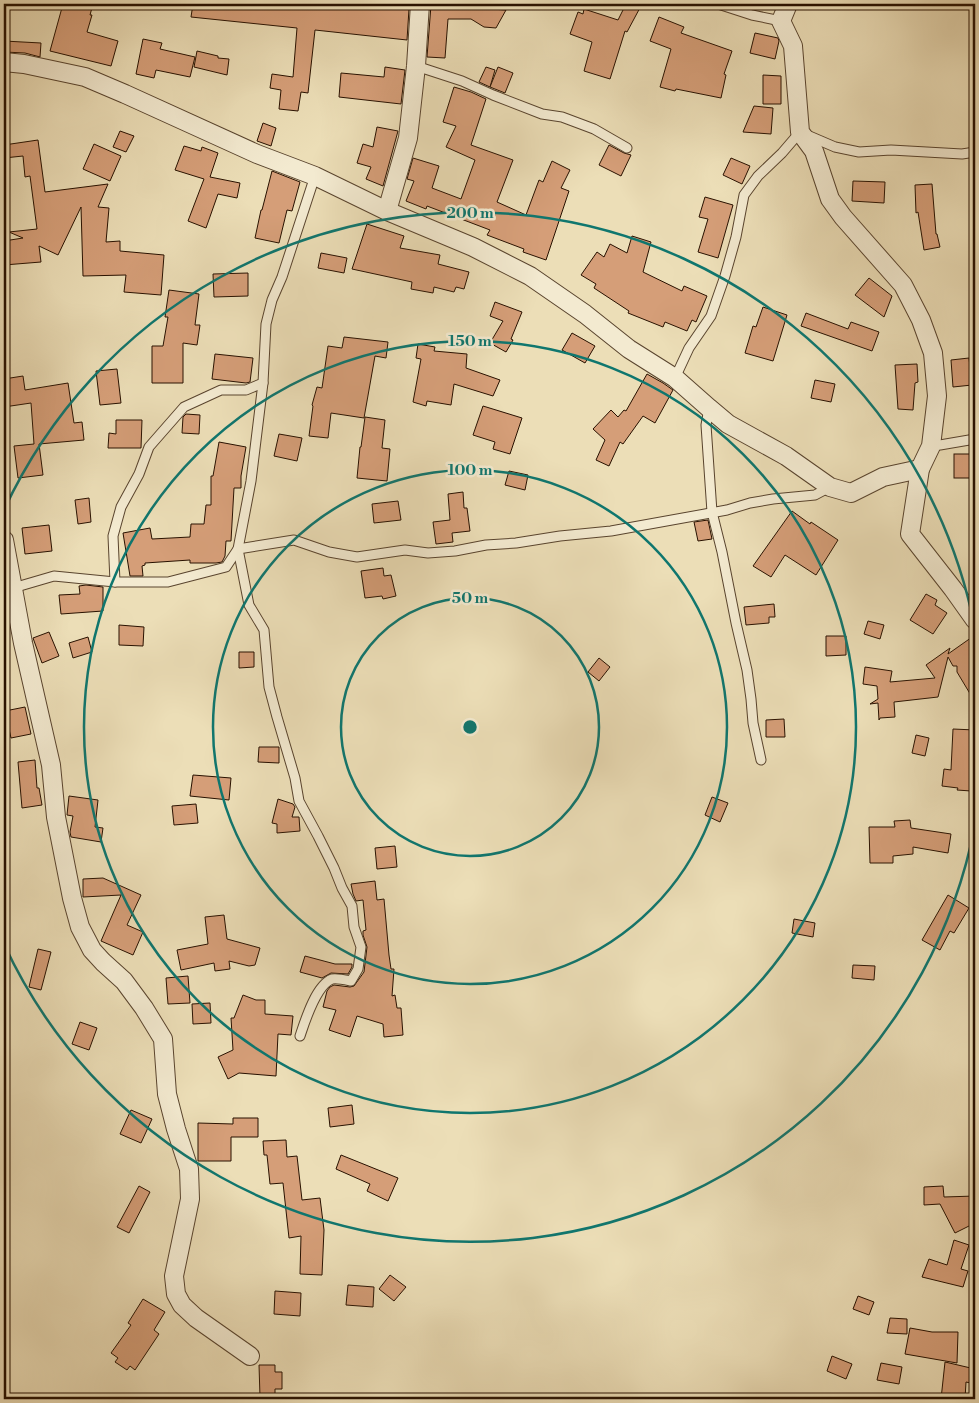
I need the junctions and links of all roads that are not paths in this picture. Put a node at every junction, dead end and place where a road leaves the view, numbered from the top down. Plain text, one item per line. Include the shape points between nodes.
1 (420, 4) edge
2 (718, 4) edge
3 (788, 4) edge
4 (782, 21) junction
5 (4, 62) edge
6 (416, 66) junction
7 (800, 132) junction
8 (627, 148) dead end
9 (975, 152) edge
10 (315, 176) junction
11 (387, 211) junction
12 (675, 378) junction
13 (263, 383) junction
14 (708, 408) junction
15 (975, 439) edge
16 (931, 446) junction
17 (920, 469) junction
18 (830, 487) junction
19 (712, 512) junction
20 (4, 540) edge
21 (238, 549) junction
22 (115, 582) junction
23 (13, 588) junction
24 (975, 620) edge
25 (761, 760) dead end
26 (300, 1036) dead end
27 (250, 1356) dead end

1 - 6 street
2 - 4 lane
3 - 4 street
4 - 7 street via 793,46
5 - 10 street via 85,78
6 - 8 lane via 542,114 562,117 594,129
6 - 11 street via 408,138
7 - 9 lane via 859,152
7 - 12 lane via 744,195 736,237 711,316 689,348
7 - 16 street via 814,151 830,199 903,285 922,320 933,353 937,396
10 - 11 street
10 - 13 lane via 270,308
11 - 12 street via 473,247 530,276 629,349
12 - 14 street
13 - 21 lane via 252,481
13 - 22 lane via 246,390 221,390 184,407 149,447 121,507 113,536
14 - 18 street via 728,424 786,456
14 - 19 lane via 706,425
15 - 16 lane
16 - 17 street
17 - 18 street via 883,476 851,492
17 - 24 street via 910,534
18 - 19 lane via 815,495 773,499
19 - 21 lane via 611,531 455,551 428,553 405,550 357,557 294,540
19 - 25 lane via 747,670
20 - 23 street
21 - 22 lane via 226,567 168,582
21 - 26 lane via 249,605 264,630 269,687 299,802 352,906 354,927 361,947 358,968 351,981 334,979 324,984
22 - 23 lane via 54,576
23 - 27 street via 51,765 56,817 80,927 92,950 124,981 163,1039 167,1094 189,1169 190,1199 174,1276 176,1294 196,1318

